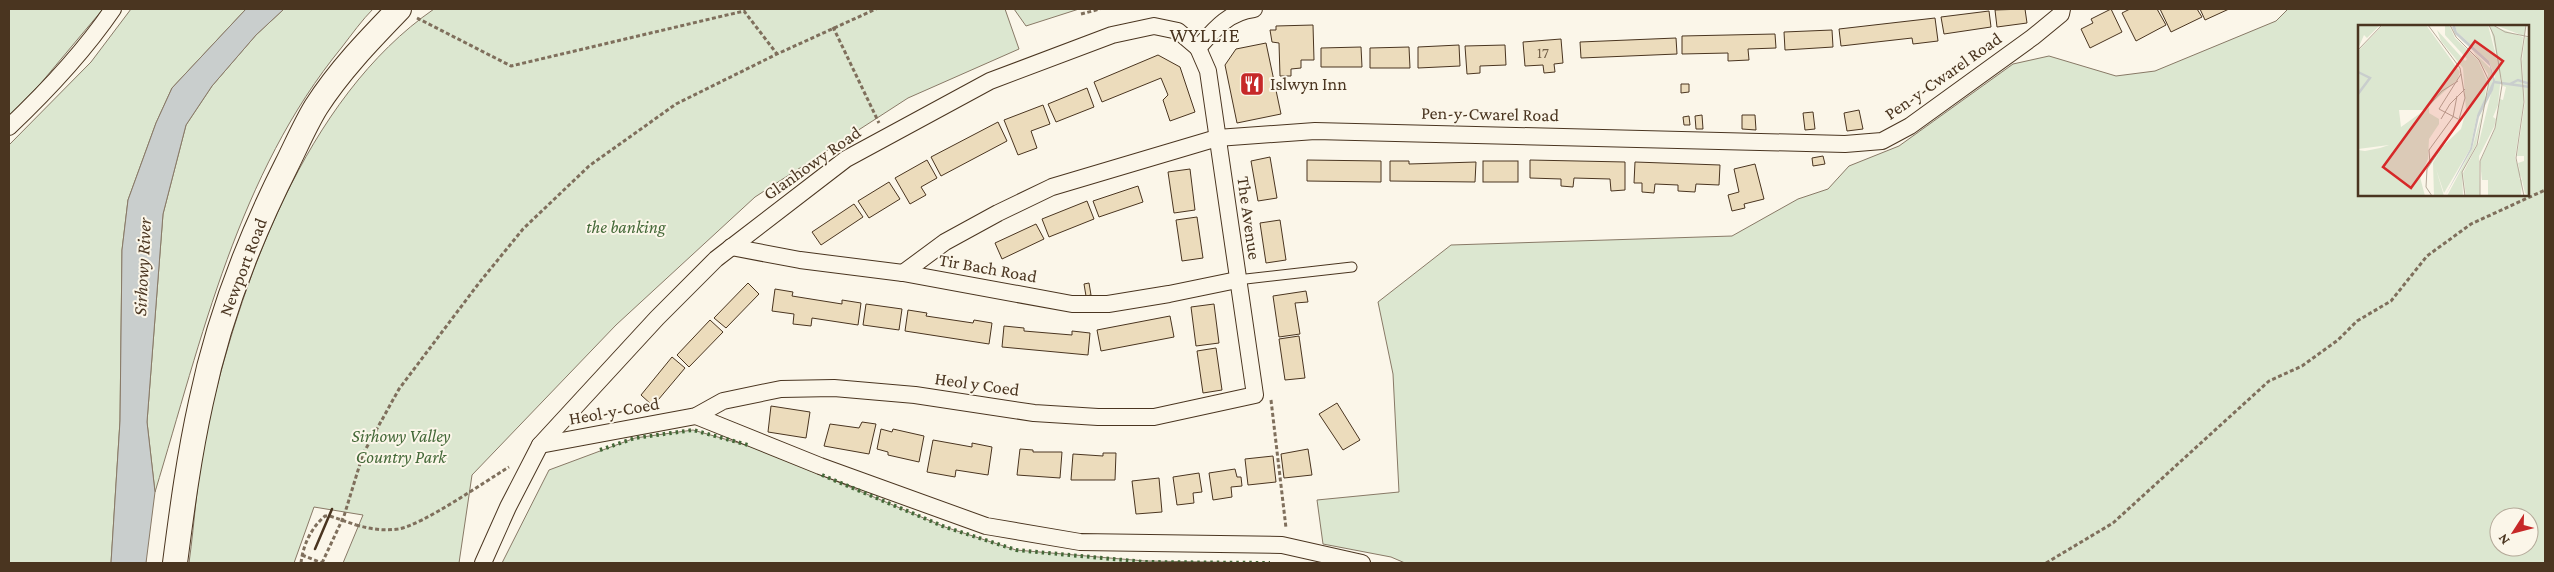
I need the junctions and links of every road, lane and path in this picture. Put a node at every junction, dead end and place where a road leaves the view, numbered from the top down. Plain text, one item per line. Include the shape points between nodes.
1 (113, 9) edge
2 (876, 9) edge
3 (1100, 9) edge
4 (1254, 9) edge
5 (2062, 9) edge
6 (403, 11) edge
7 (1081, 14) dead end
8 (833, 27) junction
9 (1198, 48) junction
10 (777, 54) junction
11 (9, 127) edge
12 (886, 137) junction
13 (1217, 138) junction
14 (2545, 190) edge
15 (731, 247) junction
16 (1352, 268) dead end
17 (903, 273) junction
18 (1237, 280) junction
19 (1255, 395) joint
20 (1271, 400) dead end
21 (696, 416) junction
22 (539, 448) junction
23 (1288, 546) junction
24 (302, 555) junction
25 (175, 563) edge
26 (301, 563) edge
27 (322, 563) edge
28 (483, 563) edge
29 (1362, 563) edge
30 (2046, 563) edge

1 - 11 street via 88,45
2 - 8 path
3 - 7 path
4 - 9 street via 1242,10 1221,22
5 - 13 street, Pen-y-Cwarel Road via 2061,14 2033,37 1910,126 1882,141 1845,144 1315,131
6 - 10 path via 511,66 744,12
6 - 25 main road, Newport Road via 356,53 316,108 273,191 244,259 218,335 201,401
8 - 10 path
8 - 12 path
9 - 12 street, Glanhowy Road via 1178,31 1154,26 1112,35 990,81
9 - 13 street, The Avenue via 1208,72
10 - 27 path via 676,104 590,166 523,229 399,389 362,454 344,516
12 - 15 street, Glanhowy Road via 846,159
13 - 17 street, Pen-y-Cwarel Road via 1052,188 945,242
13 - 18 street, The Avenue
14 - 30 path via 2471,224 2427,256 2391,301 2357,321 2338,340 2302,366 2269,381 2113,523
15 - 17 street, Tir Bach Road via 800,260
15 - 22 street, Glanhowy Road via 657,318
16 - 18 lane
17 - 18 street, Tir Bach Road via 1072,304 1108,304
18 - 19 street, The Avenue
19 - 21 street, Heol y Coed via 1154,417 1098,417 1034,413 915,395 834,388 781,389 723,402
20 - 23 path
21 - 22 street, Heol-y-Coed
21 - 23 street via 820,466 986,526 1080,542
22 - 24 path, bridge via 431,514 400,529 379,531 325,516 315,524
22 - 28 street, Glanhowy Road
23 - 29 street
24 - 26 path
24 - 27 path

